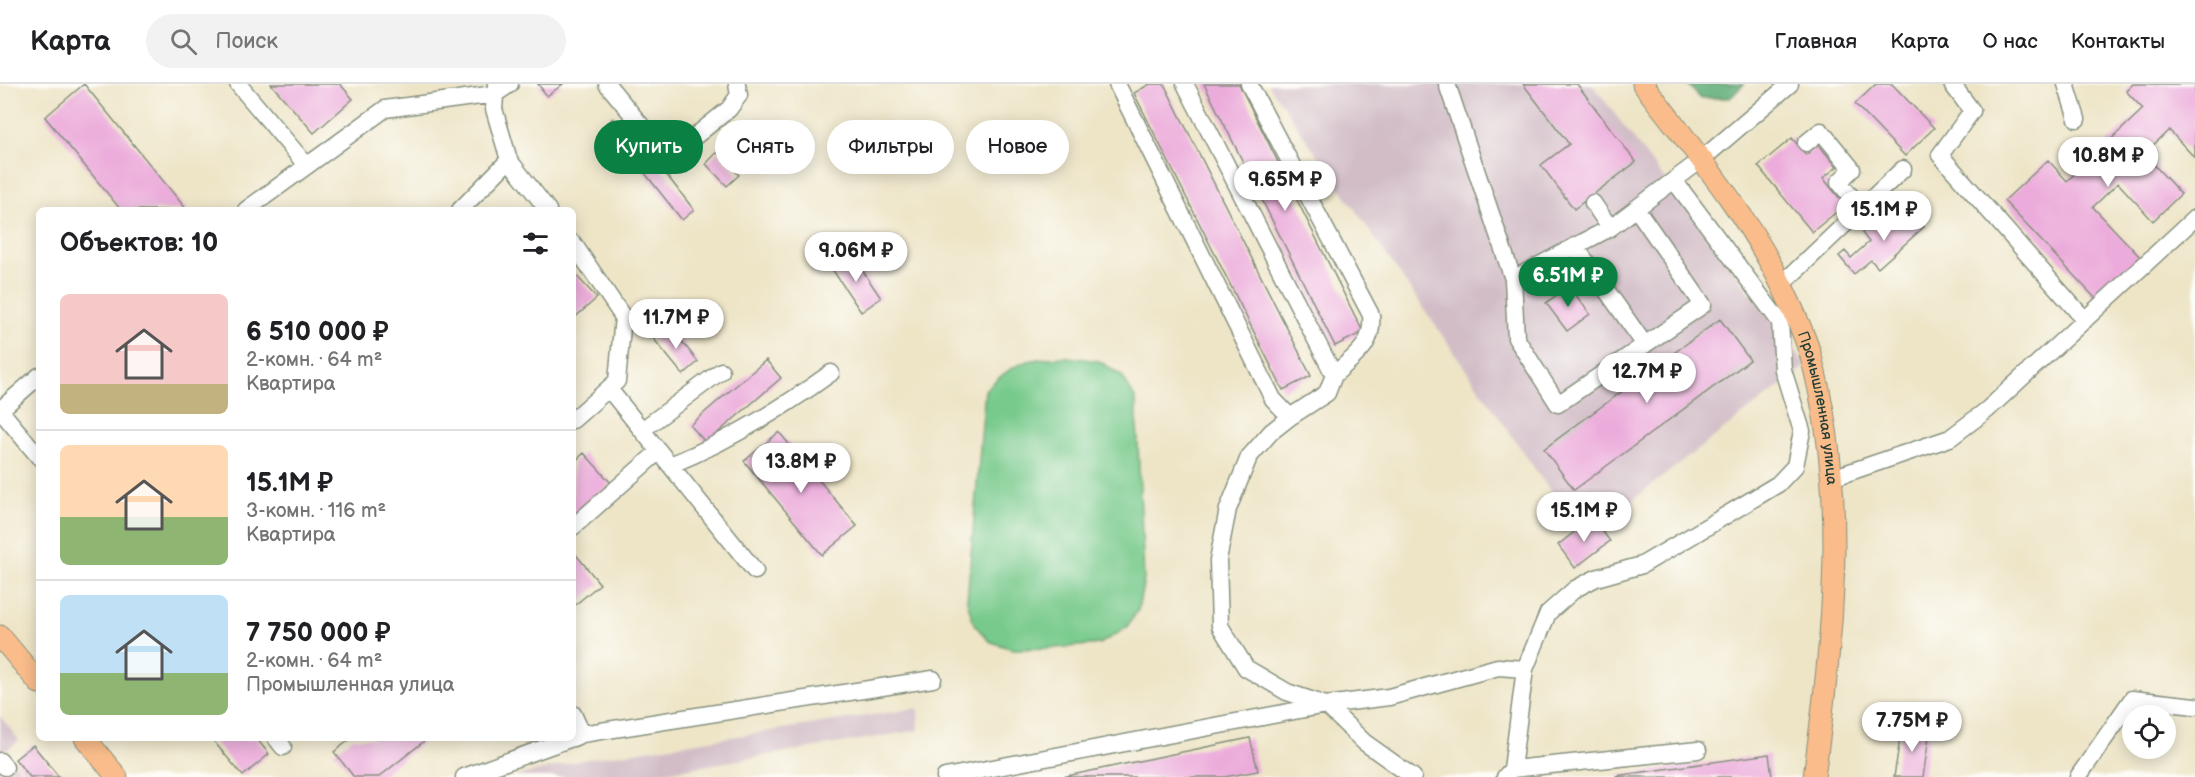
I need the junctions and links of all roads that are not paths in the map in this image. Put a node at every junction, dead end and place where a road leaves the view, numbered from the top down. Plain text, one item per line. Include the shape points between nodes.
1 (238, 84) edge
2 (510, 84) edge
3 (607, 84) edge
4 (737, 84) edge
5 (1117, 84) edge
6 (1185, 84) edge
7 (1250, 84) edge
8 (1446, 84) edge
9 (1643, 84) edge
10 (1790, 84) edge
11 (1952, 84) edge
12 (2066, 84) edge
13 (496, 89) edge
14 (2077, 119) dead end
15 (1806, 143) dead end
16 (509, 160) junction
17 (1701, 160) junction
18 (307, 166) junction
19 (1903, 169) dead end
20 (1679, 187) dead end
21 (1593, 203) dead end
22 (250, 207) edge
23 (463, 207) edge
24 (546, 207) edge
25 (1636, 208) junction
26 (1862, 210) junction
27 (2195, 218) edge
28 (1610, 228) junction
29 (1575, 246) junction
30 (576, 247) edge
31 (1513, 279) junction
32 (1781, 285) junction
33 (2085, 320) junction
34 (1645, 345) junction
35 (721, 371) dead end
36 (831, 373) dead end
37 (1334, 375) junction
38 (36, 379) edge
39 (609, 389) junction
40 (576, 417) edge
41 (1290, 417) junction
42 (642, 430) junction
43 (659, 452) junction
44 (36, 453) edge
45 (670, 465) junction
46 (1832, 478) junction
47 (576, 523) edge
48 (755, 571) dead end
49 (3, 646) edge
50 (1525, 669) junction
51 (933, 679) dead end
52 (36, 680) edge
53 (1326, 705) junction
54 (2195, 706) edge
55 (576, 737) edge
56 (87, 741) edge
57 (565, 741) edge
58 (1698, 750) dead end
59 (1509, 773) edge
60 (117, 777) edge
61 (465, 777) edge
62 (945, 777) edge
63 (1413, 777) edge
64 (1814, 777) edge
65 (2078, 777) edge

1 - 18 street
2 - 13 street
3 - 4 street via 664,153 673,154 729,109 739,95
5 - 41 street via 1273,399
6 - 37 street
7 - 37 street via 1371,315 1367,344
8 - 31 street
9 - 17 main road, Промышленная улица
10 - 17 street
11 - 33 street via 1972,111 1940,155
12 - 14 street
13 - 16 street via 494,109
13 - 18 street via 385,109
15 - 26 street via 1821,131 1852,169 1839,182
16 - 23 street
16 - 24 street
17 - 25 street
17 - 32 main road, Промышленная улица via 1749,228
18 - 22 street
19 - 26 street
20 - 50 street via 1779,322 1783,370 1802,431 1795,466 1778,484 1642,566 1596,578 1575,589 1548,612
21 - 28 street
25 - 28 street
25 - 34 street via 1702,305
26 - 32 street
27 - 33 street
28 - 29 street
29 - 31 street
29 - 34 street
30 - 39 street via 623,317 617,381
31 - 34 street via 1516,338 1558,405
32 - 46 main road, Промышленная улица via 1809,351 1826,422
33 - 46 street via 1987,410 1950,438
35 - 42 street
36 - 45 street via 788,404 705,451
37 - 41 street via 1327,393
38 - 44 street via 0,410
39 - 40 street
39 - 42 street
41 - 53 street via 1249,457 1228,509 1218,560 1220,626 1246,668 1287,692
42 - 43 street
43 - 45 street
43 - 47 street
45 - 48 street
46 - 64 main road, Промышленная улица via 1835,528 1831,637
49 - 52 main road
50 - 53 street via 1498,666 1389,697
50 - 59 street
51 - 55 street
53 - 62 street
53 - 63 street via 1364,742
54 - 65 street via 2132,699
56 - 60 main road
57 - 61 street
58 - 59 street

